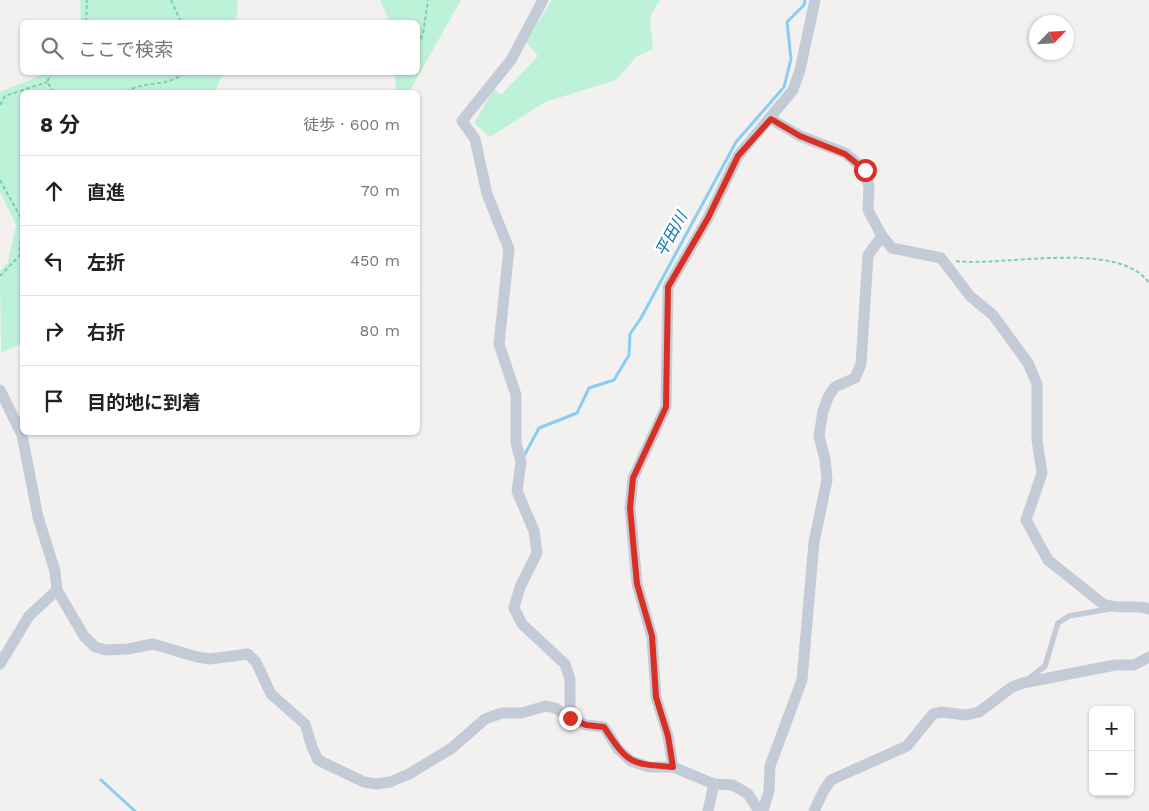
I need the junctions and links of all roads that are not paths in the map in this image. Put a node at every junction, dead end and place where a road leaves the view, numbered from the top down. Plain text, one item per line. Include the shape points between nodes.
1 (543, 0) edge
2 (815, 0) edge
3 (771, 119) junction
4 (882, 236) junction
5 (0, 390) edge
6 (20, 432) edge
7 (22, 435) edge
8 (57, 590) junction
9 (1113, 608) junction
10 (1149, 609) edge
11 (1149, 657) edge
12 (0, 664) edge
13 (1023, 683) junction
14 (570, 718) junction
15 (673, 767) junction
16 (714, 784) junction
17 (708, 811) edge
18 (759, 811) edge
19 (763, 811) edge
20 (814, 811) edge

1 - 14 street via 511,60 462,121 475,139 488,194 509,249 499,344 516,395 516,443 521,462 517,491 534,531 537,553 520,587 514,608 522,624 565,664 570,679
2 - 3 street via 793,90
3 - 4 street via 800,136 845,154 865,170 869,187 868,210
3 - 15 street via 738,156 708,218 668,287 666,407 633,478 630,508 637,584 652,636 656,697
4 - 9 street via 892,248 941,258 970,296 993,315 1028,363 1037,384 1037,440 1042,473 1026,520 1048,560 1103,604
4 - 19 street via 868,255 861,364 855,378 835,387 823,411 819,436 827,480 814,542 802,680 770,766 769,791
5 - 6 street
7 - 8 street
8 - 12 street via 29,616
8 - 14 street via 84,636 95,647 114,650 153,644 210,659 248,654 256,662 271,694 305,724 318,760 364,782 390,782 409,774 452,748 485,719 502,713 520,713 546,706
9 - 10 street
9 - 13 lane via 1069,616 1058,623 1045,666
11 - 13 street via 1134,665 1115,665
13 - 20 street via 1012,687 980,712 933,714 906,746 831,780
14 - 15 street via 586,725 604,727 618,749 631,760 649,767
15 - 16 street
16 - 17 street
16 - 18 street via 741,789

